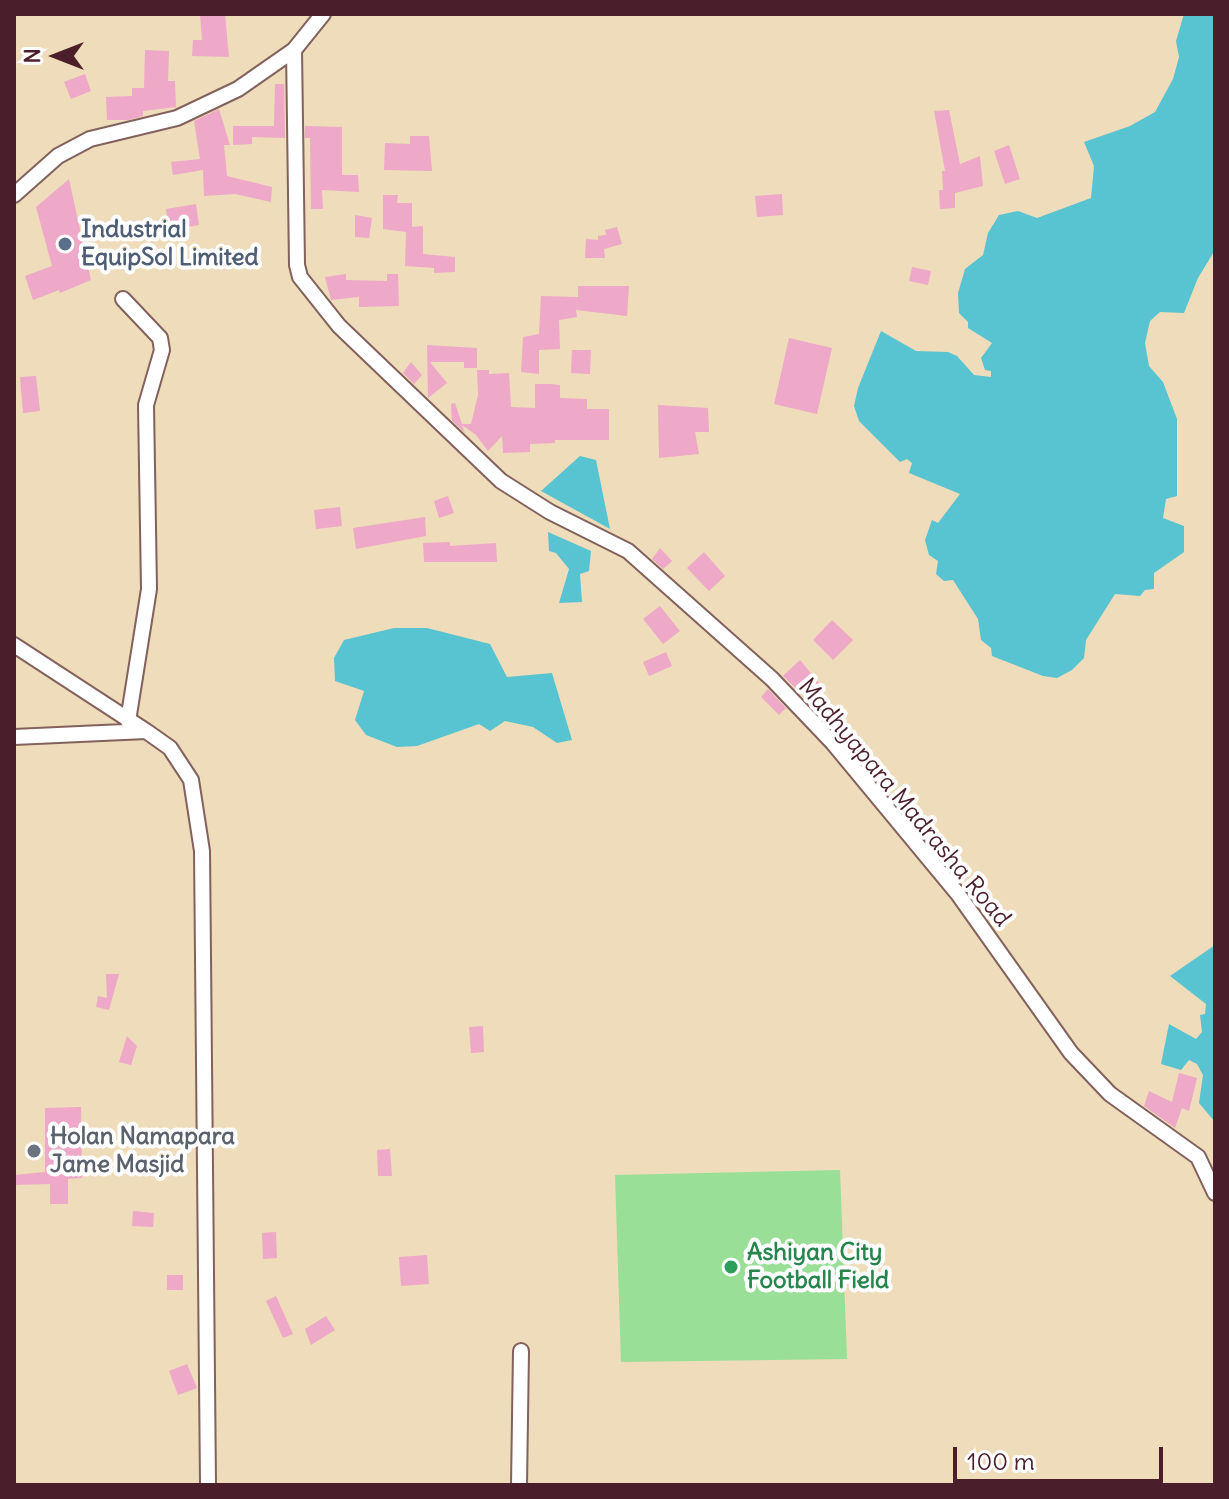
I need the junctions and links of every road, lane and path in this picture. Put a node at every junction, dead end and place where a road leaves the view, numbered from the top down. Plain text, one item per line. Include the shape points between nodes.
1 (323, 14) edge
2 (294, 50) junction
3 (14, 195) edge
4 (123, 299) dead end
5 (14, 645) edge
6 (128, 721) junction
7 (146, 731) junction
8 (14, 737) edge
9 (1215, 1193) edge
10 (521, 1351) dead end
11 (208, 1485) edge
12 (519, 1485) edge

1 - 2 street
2 - 3 street via 208,106 117,130 69,150
2 - 9 street, Madhyapara Madrasha Road via 297,265 300,277 329,314 501,481 628,551 772,679 833,743 958,894 1071,1053 1110,1094 1198,1157
4 - 6 street via 160,338 162,350 146,405 149,589
5 - 6 street
6 - 7 street
7 - 8 street
7 - 11 street via 170,748 191,780 202,851
10 - 12 street

